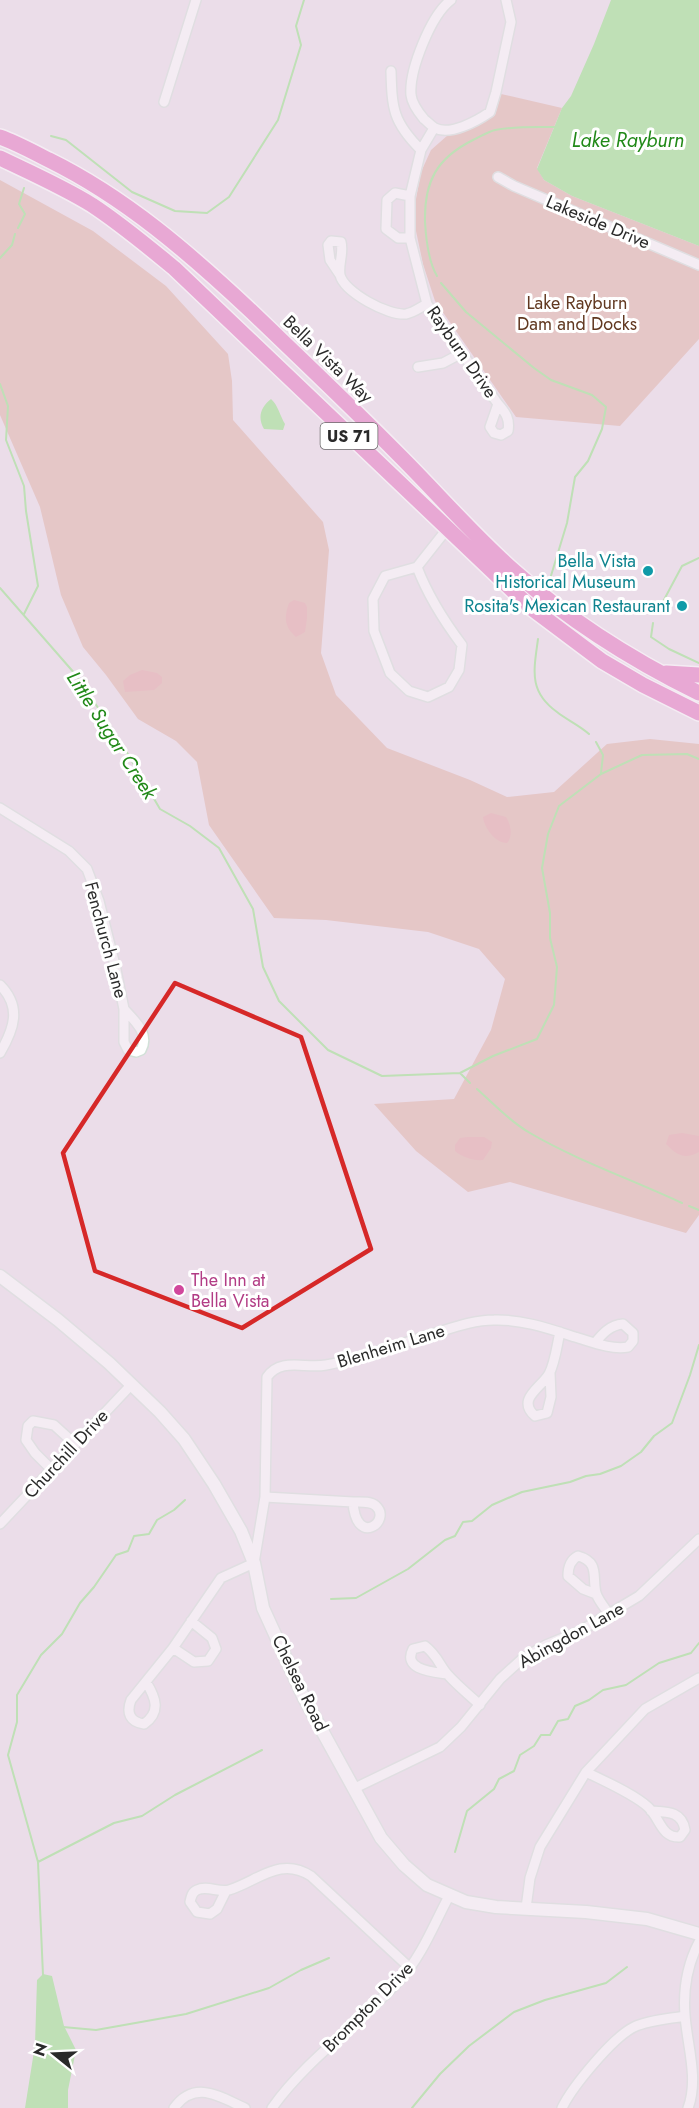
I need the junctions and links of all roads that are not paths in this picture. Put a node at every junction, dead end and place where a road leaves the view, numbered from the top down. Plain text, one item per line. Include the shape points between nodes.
1 (196, 0) edge
2 (451, 0) edge
3 (506, 0) edge
4 (392, 71) dead end
5 (164, 102) dead end
6 (434, 128) junction
7 (0, 137) edge
8 (421, 150) junction
9 (0, 158) edge
10 (498, 177) dead end
11 (410, 196) junction
12 (410, 238) junction
13 (699, 265) edge
14 (340, 275) dead end
15 (427, 304) junction
16 (462, 353) junction
17 (418, 368) dead end
18 (498, 404) dead end
19 (447, 529) junction
20 (417, 567) junction
21 (657, 672) junction
22 (699, 675) edge
23 (699, 693) edge
24 (699, 713) edge
25 (0, 808) edge
26 (0, 985) edge
27 (124, 1009) dead end
28 (0, 1053) edge
29 (0, 1276) edge
30 (560, 1332) junction
31 (595, 1343) dead end
32 (549, 1374) dead end
33 (132, 1384) junction
34 (75, 1444) junction
35 (52, 1470) junction
36 (265, 1497) junction
37 (353, 1502) dead end
38 (0, 1524) edge
39 (699, 1539) edge
40 (254, 1563) junction
41 (597, 1594) dead end
42 (609, 1614) junction
43 (190, 1621) junction
44 (173, 1648) junction
45 (447, 1674) dead end
46 (699, 1678) edge
47 (146, 1682) dead end
48 (480, 1705) junction
49 (586, 1772) junction
50 (355, 1788) junction
51 (651, 1811) dead end
52 (226, 1891) dead end
53 (449, 1896) junction
54 (526, 1908) junction
55 (699, 1934) edge
56 (699, 1942) edge
57 (410, 1968) junction
58 (685, 2016) junction
59 (696, 2055) edge
60 (174, 2108) edge
61 (245, 2108) edge
62 (272, 2108) edge
63 (562, 2108) edge
64 (688, 2108) edge

1 - 5 street
2 - 6 street via 432,22 411,96 419,113
3 - 6 street via 511,22 490,112 473,123 444,131
4 - 8 street via 397,122
6 - 8 street, Rayburn Drive
7 - 21 main road, Bella Vista Way / US 71 via 69,169 169,237 392,447 514,571 586,628
8 - 11 street, Rayburn Drive
9 - 19 main road, US 71 via 91,205 164,260
10 - 13 street, Lakeside Drive
11 - 12 street, Rayburn Drive
11 - 12 street via 395,193 387,200 386,229 398,238
12 - 15 street, Rayburn Drive
14 - 15 street via 349,290 391,312 406,314
15 - 16 street, Rayburn Drive
16 - 17 street via 443,363
16 - 18 street, Rayburn Drive
19 - 20 street
19 - 24 main road, US 71 via 530,607 566,635 643,685
20 - 20 street via 385,576 373,599 374,631 390,673 410,691 428,697 449,687 459,670 462,645 445,623
21 - 22 main road
21 - 23 main road, Bella Vista Way / US 71
25 - 27 street, Fenchurch Lane via 69,851 87,869 99,902
26 - 28 street via 8,993 15,1021
29 - 33 street, Chelsea Road
30 - 31 street, Blenheim Lane
30 - 32 street
30 - 36 street, Blenheim Lane via 495,1320 469,1322 323,1366 273,1368 267,1377 266,1392
33 - 34 street, Churchill Drive
33 - 40 street, Chelsea Road via 184,1439 241,1531
34 - 35 street, Churchill Drive
34 - 35 street via 54,1425 33,1421 28,1426 26,1440
35 - 38 street, Churchill Drive
36 - 37 street
36 - 40 street, Blenheim Lane
39 - 42 street, Abingdon Lane via 639,1596
40 - 43 street via 221,1578
40 - 50 street, Chelsea Road via 263,1608 303,1696
41 - 42 street
42 - 48 street, Abingdon Lane via 522,1659 500,1678
43 - 44 street
43 - 44 street via 212,1638 216,1649 208,1661 194,1662
44 - 47 street
45 - 48 street
46 - 49 street via 645,1709
48 - 50 street, Abingdon Lane via 441,1747
49 - 51 street
49 - 54 street via 540,1847
50 - 53 street, Chelsea Road via 381,1838 404,1865 427,1885
52 - 57 street via 278,1869 303,1870
53 - 54 street, Chelsea Road via 496,1907
53 - 57 street, Brompton Drive
54 - 55 street, Chelsea Road via 647,1919
56 - 58 street via 690,1958
57 - 62 street, Brompton Drive via 318,2057
58 - 59 street
58 - 63 street via 646,2022 619,2037 574,2087
59 - 64 street
60 - 61 street via 198,2091

